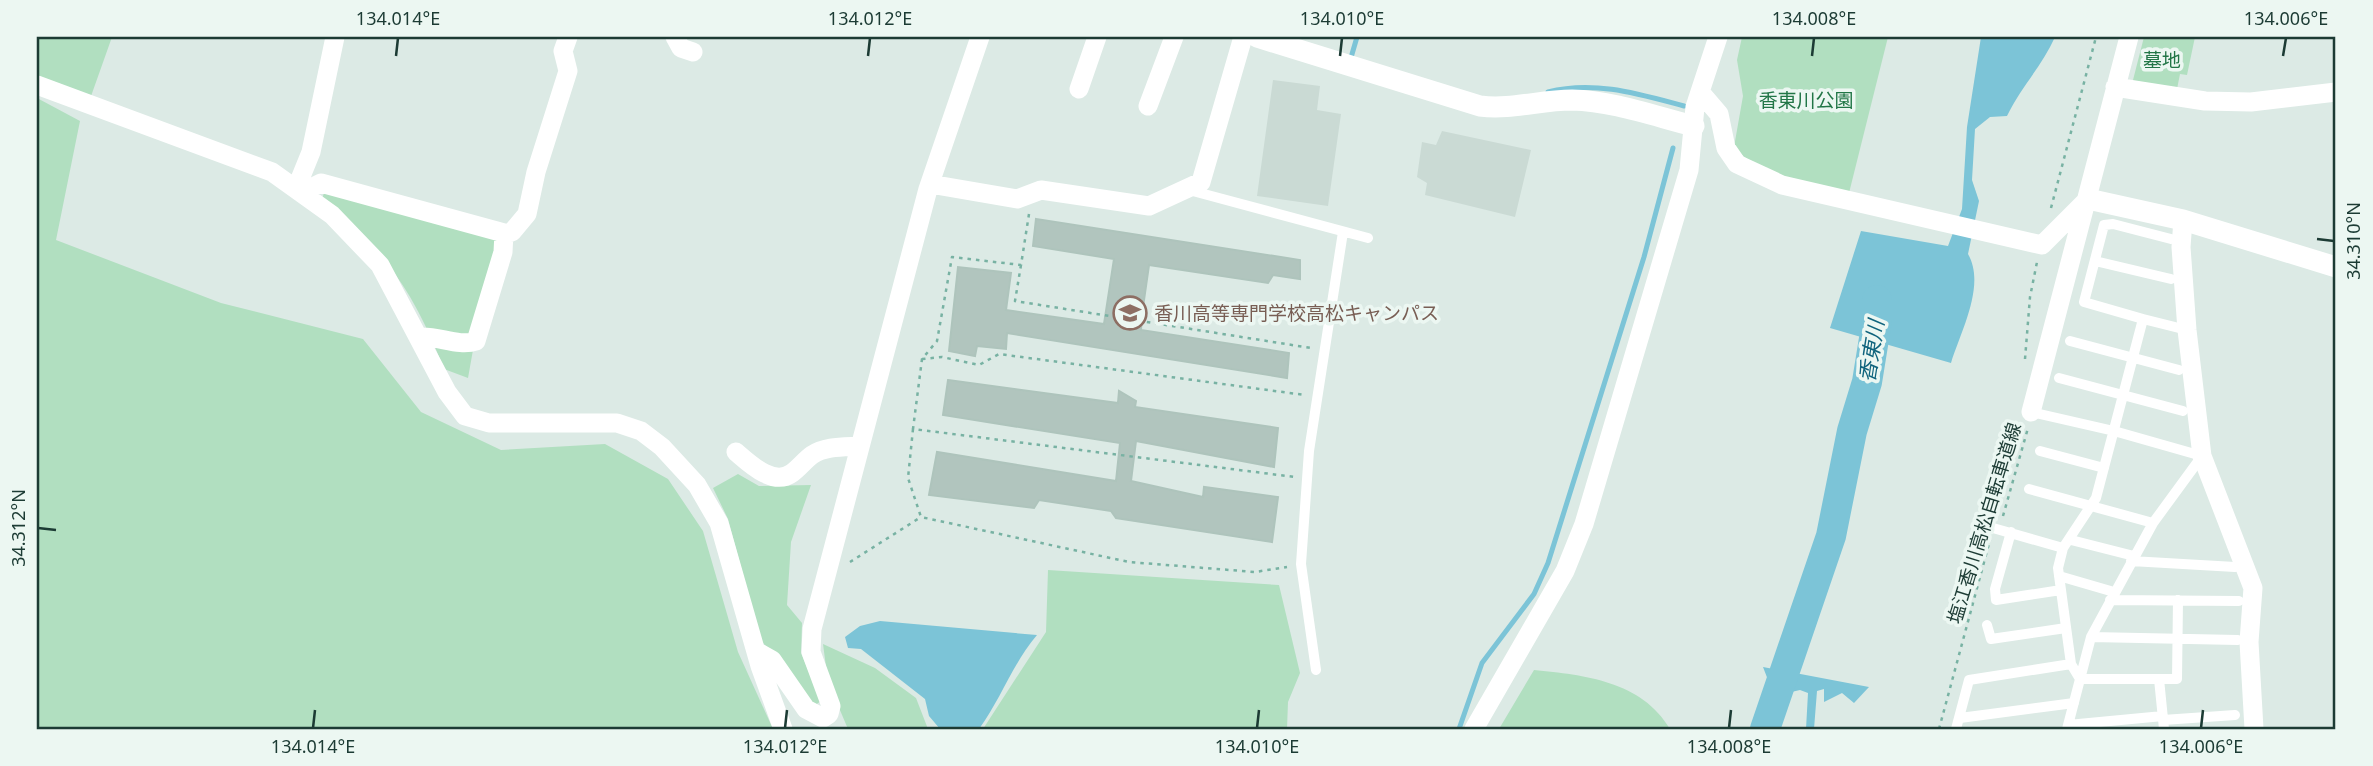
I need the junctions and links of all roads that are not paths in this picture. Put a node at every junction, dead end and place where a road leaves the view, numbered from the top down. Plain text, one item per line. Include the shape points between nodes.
1 (335, 37) edge
2 (568, 37) edge
3 (675, 37) edge
4 (980, 37) edge
5 (1097, 37) edge
6 (1174, 37) edge
7 (1243, 37) edge
8 (1718, 37) edge
9 (2129, 37) edge
10 (1265, 38) edge
11 (693, 52) dead end
12 (37, 85) edge
13 (2115, 87) junction
14 (1079, 89) dead end
15 (2336, 92) edge
16 (1701, 93) junction
17 (1148, 106) dead end
18 (1694, 126) junction
19 (930, 184) junction
20 (1185, 189) junction
21 (298, 191) junction
22 (2088, 199) junction
23 (2183, 220) junction
24 (1343, 232) junction
25 (504, 233) junction
26 (1367, 238) dead end
27 (2171, 239) dead end
28 (2095, 261) junction
29 (2336, 267) edge
30 (2171, 279) dead end
31 (2143, 319) junction
32 (2187, 330) junction
33 (421, 337) junction
34 (2070, 341) dead end
35 (2135, 358) junction
36 (2179, 370) dead end
37 (2059, 378) dead end
38 (2124, 397) junction
39 (2183, 411) dead end
40 (2031, 412) joint
41 (2113, 431) junction
42 (860, 446) junction
43 (2040, 451) dead end
44 (736, 452) dead end
45 (2202, 456) junction
46 (2104, 468) junction
47 (2028, 489) dead end
48 (2092, 508) junction
49 (2153, 523) junction
50 (1993, 528) road end
51 (2011, 533) junction
52 (2071, 540) junction
53 (2063, 548) junction
54 (2133, 558) junction
55 (2235, 566) dead end
56 (2059, 576) junction
57 (2061, 590) junction
58 (2112, 596) junction
59 (2178, 600) junction
60 (2239, 601) dead end
61 (1987, 625) dead end
62 (2066, 628) junction
63 (2091, 637) junction
64 (2178, 640) junction
65 (2238, 640) dead end
66 (756, 651) junction
67 (2071, 663) junction
68 (1316, 670) dead end
69 (2080, 679) junction
70 (2159, 679) junction
71 (2074, 703) junction
72 (2235, 715) dead end
73 (1960, 718) junction
74 (2163, 722) edge
75 (2068, 727) edge
76 (783, 729) edge
77 (1474, 729) edge
78 (1956, 729) edge
79 (2254, 729) edge

1 - 21 street
2 - 25 street via 562,51 568,71 527,214 512,232
3 - 11 street via 681,48
4 - 19 street
5 - 14 street
6 - 17 street
7 - 20 street via 1201,182
8 - 16 street
9 - 13 street
10 - 18 street via 1480,106 1600,102
12 - 21 street via 272,172
13 - 15 street via 2204,101 2251,102
13 - 22 street
16 - 18 street
16 - 22 street via 1719,114 1726,148 1737,164 1782,185 2042,245
18 - 77 street via 1689,170 1584,524 1565,571
19 - 20 street via 1017,199 1041,190 1149,206
19 - 42 street
20 - 24 lane
21 - 25 street via 321,183
21 - 33 street via 332,215 380,265
22 - 23 street
22 - 40 street
23 - 29 street
23 - 32 street
24 - 26 lane
24 - 68 lane via 1317,397 1301,564
25 - 33 street via 503,252 476,341
27 - 28 lane via 2104,225
28 - 30 lane
28 - 31 lane via 2084,302
31 - 32 lane
31 - 35 lane
32 - 45 street
33 - 66 street via 447,392 465,416 489,423 617,423 641,430 663,447 697,485 719,523
34 - 35 lane
35 - 36 lane
35 - 38 lane
37 - 38 lane
38 - 39 lane
38 - 41 lane
40 - 41 lane
41 - 45 lane
41 - 46 lane
42 - 44 street via 813,454 789,476 774,477
42 - 66 street via 812,629 811,652 831,706 829,713 824,718 806,709 772,660
43 - 46 lane
45 - 49 lane
45 - 79 street via 2253,588 2249,642
46 - 48 lane
47 - 48 lane
48 - 49 lane
48 - 52 lane
49 - 54 lane
50 - 51 lane
51 - 53 lane
51 - 57 lane via 1996,600
52 - 53 lane
52 - 54 lane
53 - 56 lane
54 - 55 lane
54 - 58 lane
56 - 57 lane
56 - 58 lane
57 - 62 lane
58 - 59 lane
58 - 63 lane
59 - 60 lane
59 - 64 lane
61 - 62 lane via 1991,639
62 - 67 lane
63 - 64 lane
63 - 69 lane
64 - 65 lane
64 - 70 lane via 2177,679
66 - 76 street
67 - 69 lane
67 - 73 lane via 1969,680
69 - 70 lane
69 - 71 lane
70 - 74 lane
71 - 73 lane
71 - 75 lane
72 - 74 lane
73 - 78 lane
74 - 75 lane

